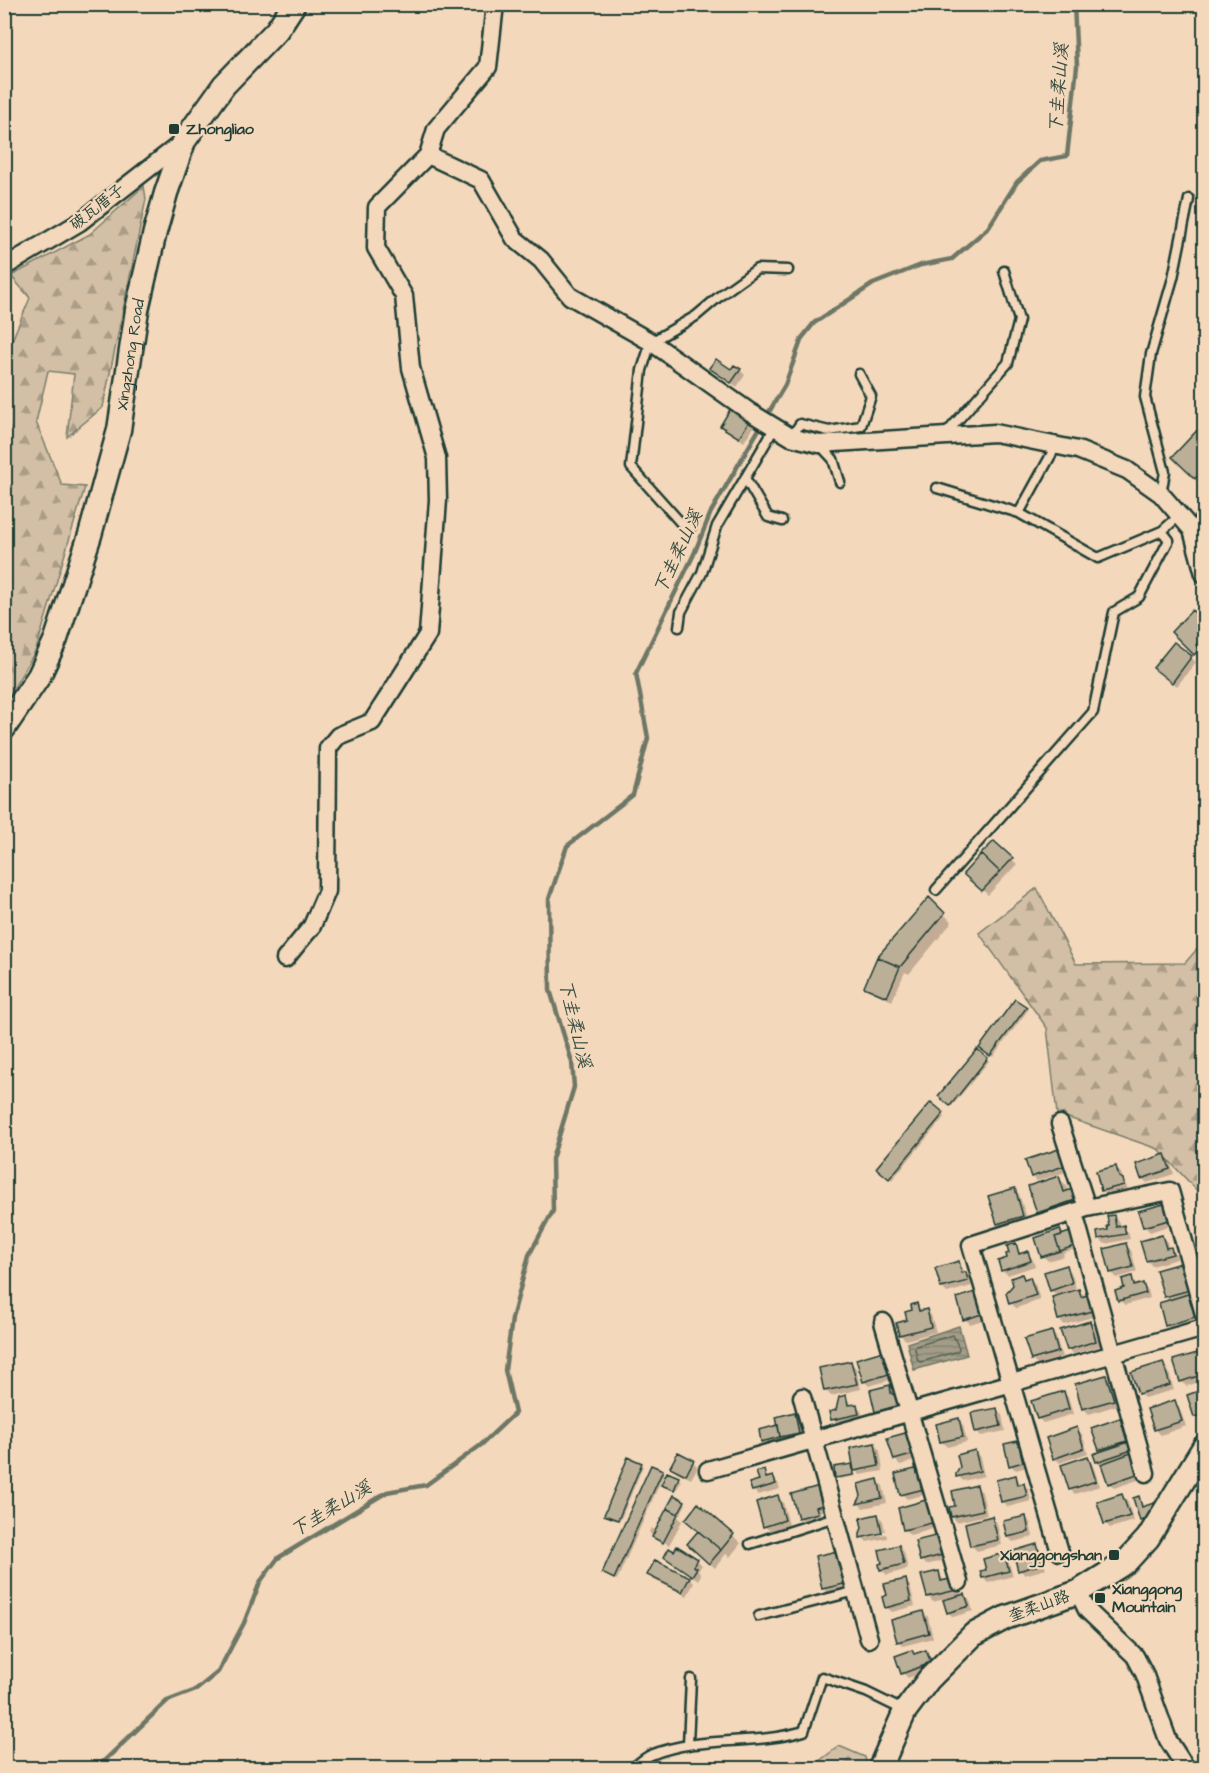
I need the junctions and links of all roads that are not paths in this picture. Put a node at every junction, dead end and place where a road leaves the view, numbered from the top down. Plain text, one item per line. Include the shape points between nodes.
1 (294, 4) edge
2 (495, 4) edge
3 (184, 141) junction
4 (428, 155) junction
5 (1189, 199) dead end
6 (4, 267) edge
7 (788, 270) dead end
8 (1004, 271) dead end
9 (651, 342) junction
10 (859, 374) dead end
11 (771, 424) junction
12 (944, 436) junction
13 (791, 437) junction
14 (819, 444) junction
15 (1056, 446) junction
16 (745, 478) junction
17 (840, 482) dead end
18 (937, 488) dead end
19 (1161, 494) junction
20 (1019, 513) junction
21 (1179, 516) junction
22 (782, 521) dead end
23 (693, 524) dead end
24 (1162, 531) junction
25 (1204, 574) edge
26 (679, 627) dead end
27 (4, 728) edge
28 (936, 890) dead end
29 (285, 960) dead end
30 (1060, 1124) dead end
31 (1081, 1211) junction
32 (1204, 1314) edge
33 (883, 1322) dead end
34 (1204, 1328) edge
35 (1112, 1355) junction
36 (1011, 1384) junction
37 (802, 1396) dead end
38 (909, 1413) junction
39 (814, 1440) junction
40 (1204, 1447) edge
41 (708, 1470) dead end
42 (1146, 1473) dead end
43 (835, 1517) junction
44 (750, 1544) dead end
45 (1060, 1552) dead end
46 (959, 1582) dead end
47 (856, 1591) junction
48 (1078, 1592) junction
49 (759, 1616) dead end
50 (869, 1639) dead end
51 (691, 1679) dead end
52 (905, 1711) junction
53 (688, 1744) junction
54 (632, 1768) edge
55 (880, 1768) edge
56 (1186, 1768) edge

1 - 3 street, Xingzhong Road via 277,30 224,85
2 - 4 street via 488,67 436,129
3 - 6 street, 破瓦厝子 via 80,222
3 - 27 street, Xingzhong Road via 155,232 119,430 90,536 56,639 39,676
4 - 9 street via 482,180 515,239 541,260 570,296
4 - 29 street via 376,207 376,248 404,296 411,368 437,459 438,500 428,634 372,722 338,736 328,748 327,891 312,926
5 - 19 lane via 1173,278 1151,354 1145,397 1165,472
7 - 9 lane via 757,269 696,316
8 - 12 lane via 1019,320 1008,363
9 - 11 street
9 - 23 lane via 642,369 631,467 688,531
10 - 13 lane via 871,396 861,426 829,431 800,424
11 - 13 street
11 - 16 lane
12 - 14 street
12 - 15 street via 995,432
13 - 14 street
14 - 17 lane via 832,459
15 - 19 street via 1078,450 1127,470
15 - 20 lane
16 - 22 lane via 768,517
16 - 26 lane via 717,526 702,573 681,612
18 - 20 lane
19 - 21 street
20 - 24 lane via 1098,558
21 - 24 lane
21 - 25 street via 1192,530
24 - 28 lane via 1169,540 1139,597 1114,612 1093,712
30 - 31 street
31 - 32 street via 1170,1191
31 - 35 street
31 - 36 street via 971,1245
33 - 38 street
34 - 35 street
35 - 36 street
35 - 42 street
36 - 38 street
36 - 45 street
37 - 39 street
38 - 39 street
38 - 46 street
39 - 41 street
39 - 43 street
40 - 48 street, 奎柔山路 via 1148,1538 1126,1562
43 - 44 lane
43 - 47 street
47 - 49 lane
47 - 50 street
48 - 52 street, 奎柔山路 via 1005,1618 973,1635 929,1679
48 - 56 street via 1087,1610 1135,1656 1168,1740
51 - 53 lane
52 - 53 lane via 822,1677 804,1731 783,1737
52 - 55 street, 奎柔山路
53 - 54 lane via 649,1755

